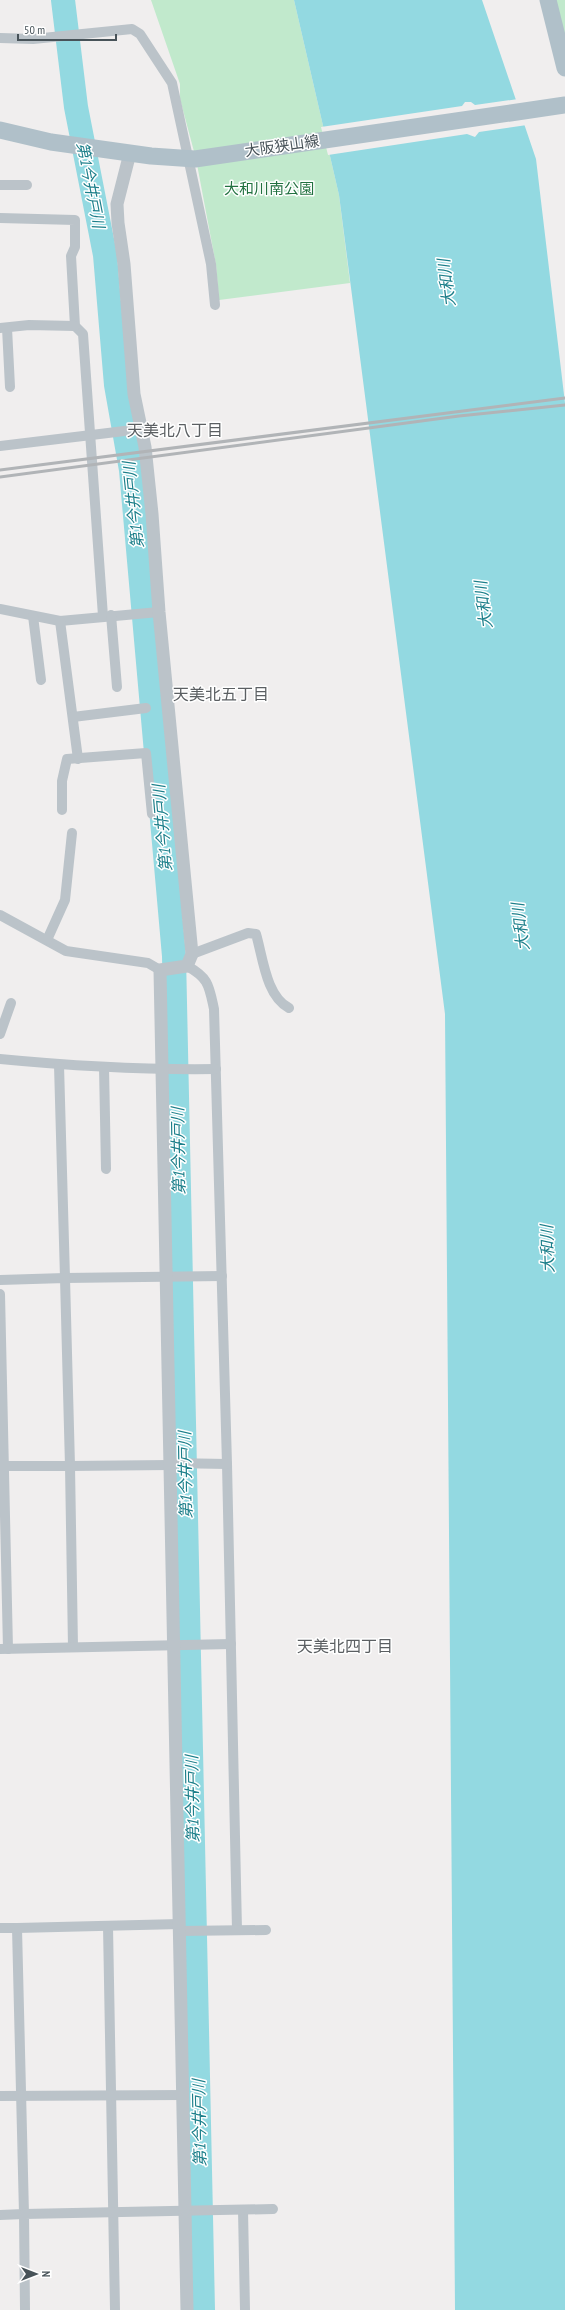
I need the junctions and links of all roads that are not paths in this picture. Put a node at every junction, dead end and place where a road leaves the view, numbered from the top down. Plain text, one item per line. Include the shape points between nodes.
1 (548, 0) edge
2 (0, 38) edge
3 (565, 68) edge
4 (563, 105) edge
5 (0, 130) edge
6 (130, 153) junction
7 (191, 159) junction
8 (0, 185) edge
9 (27, 185) dead end
10 (0, 218) edge
11 (215, 305) dead end
12 (75, 326) junction
13 (3, 328) edge
14 (10, 387) dead end
15 (136, 429) junction
16 (88, 433) junction
17 (0, 446) edge
18 (0, 609) edge
19 (155, 612) junction
20 (107, 615) junction
21 (33, 616) junction
22 (60, 621) junction
23 (41, 680) dead end
24 (117, 687) dead end
25 (146, 708) dead end
26 (73, 717) junction
27 (78, 759) junction
28 (62, 810) dead end
29 (152, 814) dead end
30 (72, 833) dead end
31 (0, 915) edge
32 (47, 940) junction
33 (188, 962) junction
34 (161, 970) junction
35 (11, 1004) dead end
36 (289, 1008) dead end
37 (0, 1034) edge
38 (0, 1059) edge
39 (59, 1065) junction
40 (104, 1067) junction
41 (215, 1069) junction
42 (162, 1070) junction
43 (106, 1169) dead end
44 (166, 1276) junction
45 (221, 1276) junction
46 (65, 1278) junction
47 (0, 1280) edge
48 (0, 1294) edge
49 (1, 1346) edge
50 (171, 1464) junction
51 (227, 1464) junction
52 (2, 1466) edge
53 (70, 1466) junction
54 (230, 1644) junction
55 (175, 1645) junction
56 (72, 1647) junction
57 (4, 1649) edge
58 (108, 1926) junction
59 (0, 1928) edge
60 (17, 1928) junction
61 (181, 1928) junction
62 (236, 1930) junction
63 (266, 1930) dead end
64 (111, 2095) junction
65 (184, 2095) junction
66 (0, 2096) edge
67 (21, 2096) junction
68 (273, 2209) dead end
69 (242, 2210) junction
70 (113, 2212) junction
71 (187, 2212) junction
72 (24, 2214) junction
73 (0, 2215) edge
74 (25, 2310) edge
75 (115, 2310) edge
76 (187, 2310) edge
77 (245, 2310) edge

1 - 3 main road
2 - 7 street via 33,39 132,29 140,34 172,83
4 - 7 main road, 大阪狭山線
5 - 6 main road, 大阪狭山線 via 51,142
6 - 7 main road, 大阪狭山線
6 - 15 street via 117,204
7 - 11 street
8 - 9 street
10 - 12 street via 75,220 75,247 71,256
12 - 13 street via 28,325
12 - 16 street via 82,334
13 - 14 street
15 - 16 street
15 - 19 street via 152,514
16 - 17 street
16 - 20 street
18 - 21 street
19 - 20 street
19 - 33 street
20 - 22 street
20 - 24 street
21 - 22 street
21 - 23 street
22 - 26 street
25 - 26 street
26 - 27 street
27 - 28 street via 67,759 62,781
27 - 29 street via 146,753
30 - 32 street via 65,900
31 - 32 street
32 - 34 street via 66,951 148,963
33 - 34 street
33 - 36 street via 248,933 256,934 271,987 280,1004
33 - 41 street via 202,974 210,990 214,1009
34 - 42 street
35 - 37 street
38 - 39 street
39 - 40 street
39 - 46 street
40 - 42 street
40 - 43 street
41 - 42 street
41 - 45 street
42 - 44 street
44 - 45 street
44 - 46 street
44 - 50 street
45 - 51 street
46 - 47 street
46 - 53 street
48 - 49 street
49 - 52 street
50 - 51 street
50 - 53 street
50 - 55 street
51 - 54 street
52 - 53 street
52 - 57 street
53 - 56 street
54 - 55 street
54 - 62 street
55 - 56 street
55 - 61 street
56 - 57 street
58 - 60 street
58 - 61 street
58 - 64 street
59 - 60 street
60 - 67 street
61 - 62 street
61 - 65 street
62 - 63 street
64 - 65 street
64 - 67 street
64 - 70 street
65 - 71 street
66 - 67 street
67 - 72 street
68 - 69 street
69 - 71 street
69 - 77 street
70 - 71 street
70 - 72 street
70 - 75 street
71 - 76 street
72 - 73 street
72 - 74 street

